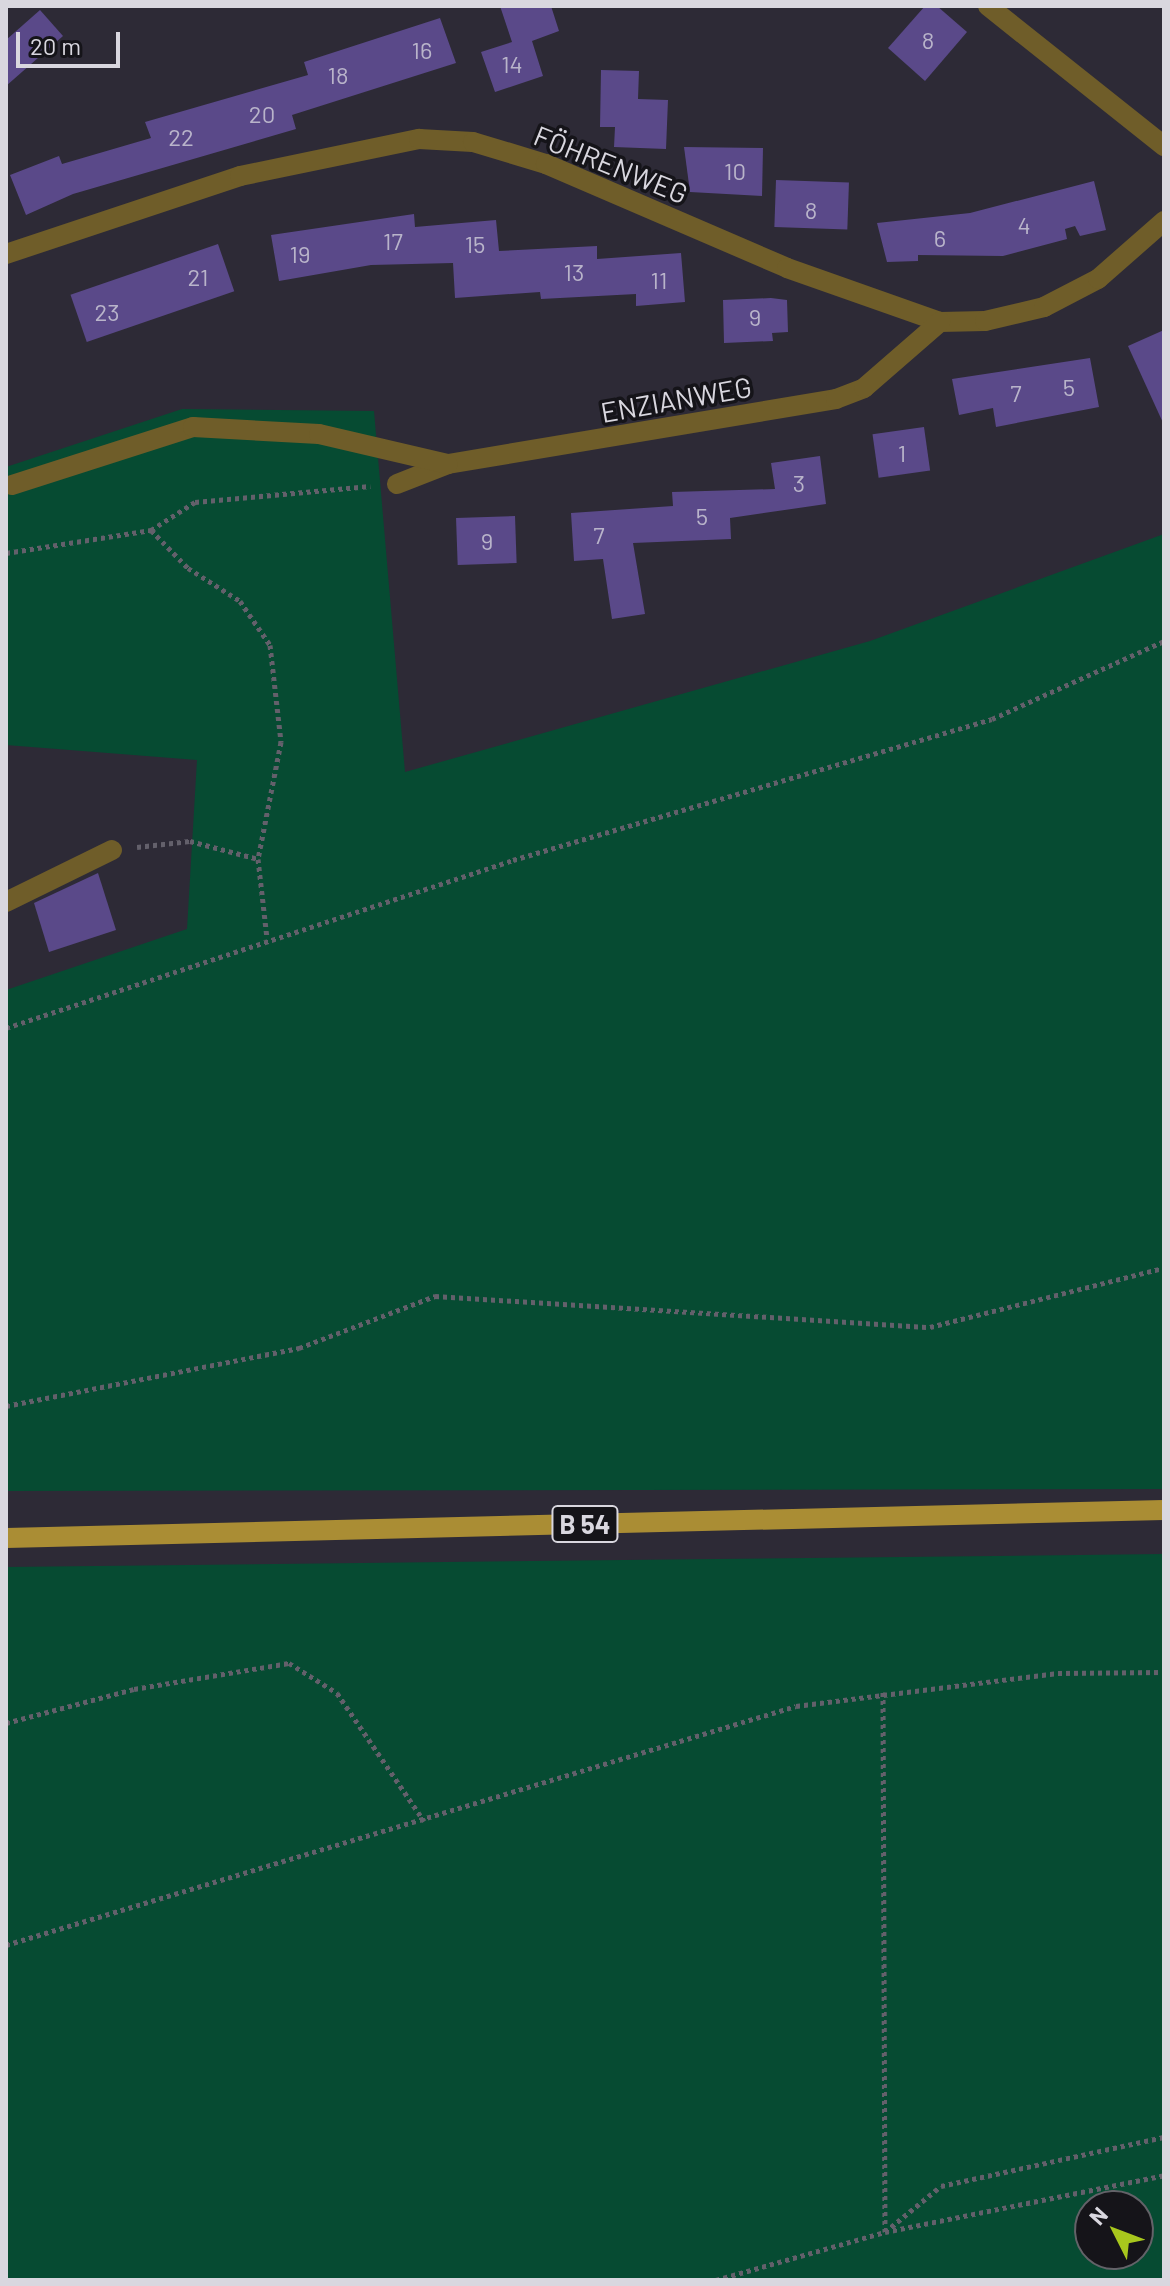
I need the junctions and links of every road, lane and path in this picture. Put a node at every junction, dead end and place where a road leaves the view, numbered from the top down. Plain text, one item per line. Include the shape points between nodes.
1 (990, 7) edge
2 (1164, 146) edge
3 (1164, 221) edge
4 (6, 254) edge
5 (940, 322) junction
6 (448, 464) junction
7 (397, 484) joint
8 (12, 485) dead end
9 (151, 530) junction
10 (6, 553) edge
11 (1164, 641) edge
12 (112, 850) joint
13 (258, 859) junction
14 (6, 902) edge
15 (267, 938) junction
16 (6, 1028) edge
17 (1164, 1268) edge
18 (6, 1406) edge
19 (1164, 1510) edge
20 (6, 1538) edge
21 (1164, 1672) edge
22 (883, 1692) junction
23 (6, 1723) edge
24 (424, 1821) junction
25 (6, 1945) edge
26 (1164, 2137) edge
27 (1164, 2175) edge
28 (885, 2232) junction
29 (716, 2280) edge

1 - 2 street
3 - 5 street, FÖHRENWEG via 1098,279 1044,307 985,321
4 - 5 street, FÖHRENWEG via 240,176 419,139 473,142 546,164 787,268
5 - 6 street, ENZIANWEG via 864,388 836,399
6 - 7 street, ENZIANWEG
6 - 8 street via 319,434 193,427
7 - 9 path via 195,502
9 - 10 path
9 - 13 path via 188,568 240,601 270,645 281,742
11 - 15 path via 992,719
12 - 13 path via 190,841
12 - 14 street
13 - 15 path
15 - 16 path
17 - 18 path via 930,1327 435,1296 299,1348
19 - 20 main road, B 54
21 - 22 path via 1058,1673
22 - 24 path via 796,1706
22 - 28 path
23 - 24 path via 134,1689 289,1663 337,1693
24 - 25 path
26 - 28 path via 941,2186
27 - 28 path
28 - 29 path

